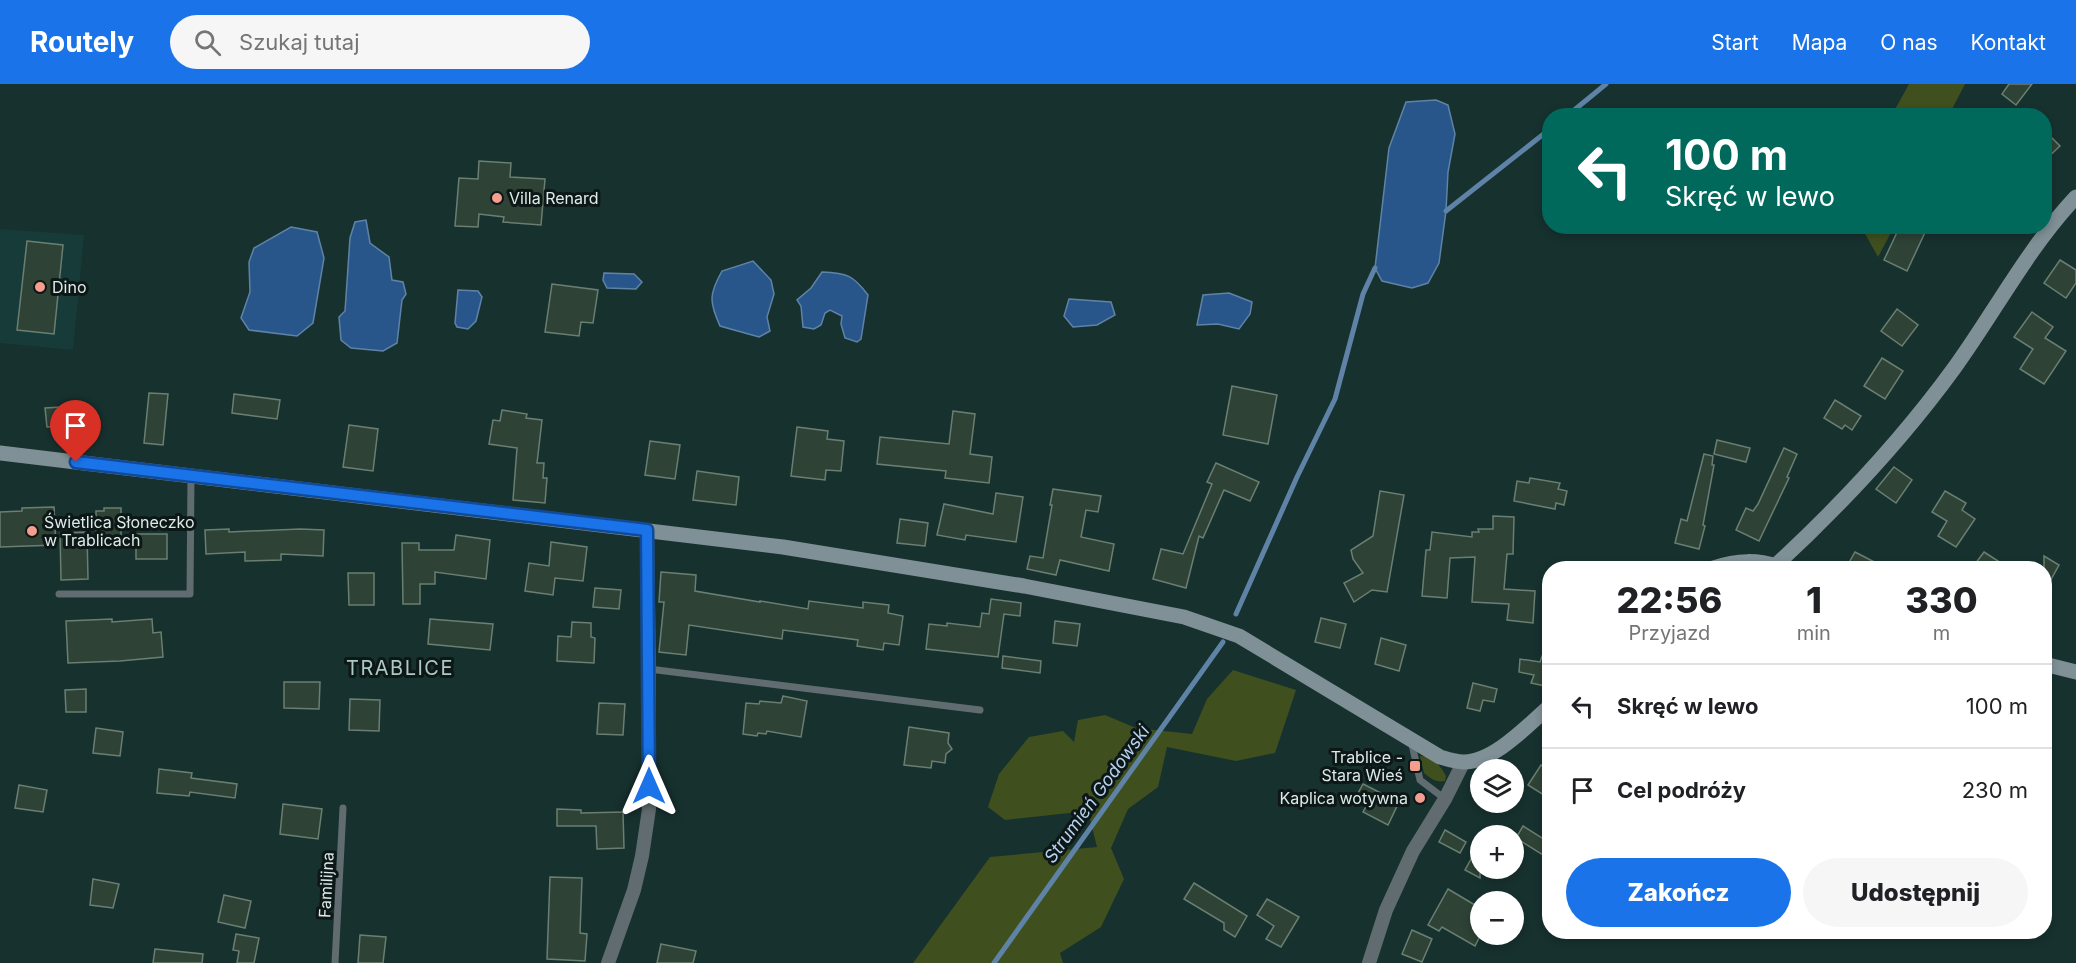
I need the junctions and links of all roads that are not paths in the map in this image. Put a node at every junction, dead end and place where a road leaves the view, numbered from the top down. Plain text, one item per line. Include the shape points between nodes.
1 (2076, 196) edge
2 (2052, 225) edge
3 (2045, 234) edge
4 (0, 453) edge
5 (191, 476) junction
6 (647, 530) junction
7 (1784, 561) edge
8 (59, 594) dead end
9 (2052, 666) edge
10 (650, 669) junction
11 (2076, 672) edge
12 (980, 710) dead end
13 (1542, 713) edge
14 (1410, 739) junction
15 (1462, 763) junction
16 (1445, 799) junction
17 (343, 808) dead end
18 (335, 963) edge
19 (608, 963) edge
20 (1368, 963) edge

1 - 2 street
3 - 7 street via 1906,432
4 - 5 street
5 - 6 street
5 - 8 lane via 190,594
6 - 10 street
6 - 14 street via 783,547 1024,586 1184,617 1239,636
9 - 11 street
10 - 12 lane
10 - 19 street via 649,809 634,890
13 - 15 street via 1486,758
14 - 15 street via 1440,757
14 - 16 lane via 1420,780
15 - 16 street
16 - 20 street via 1413,851 1386,910
17 - 18 lane, Familijna

